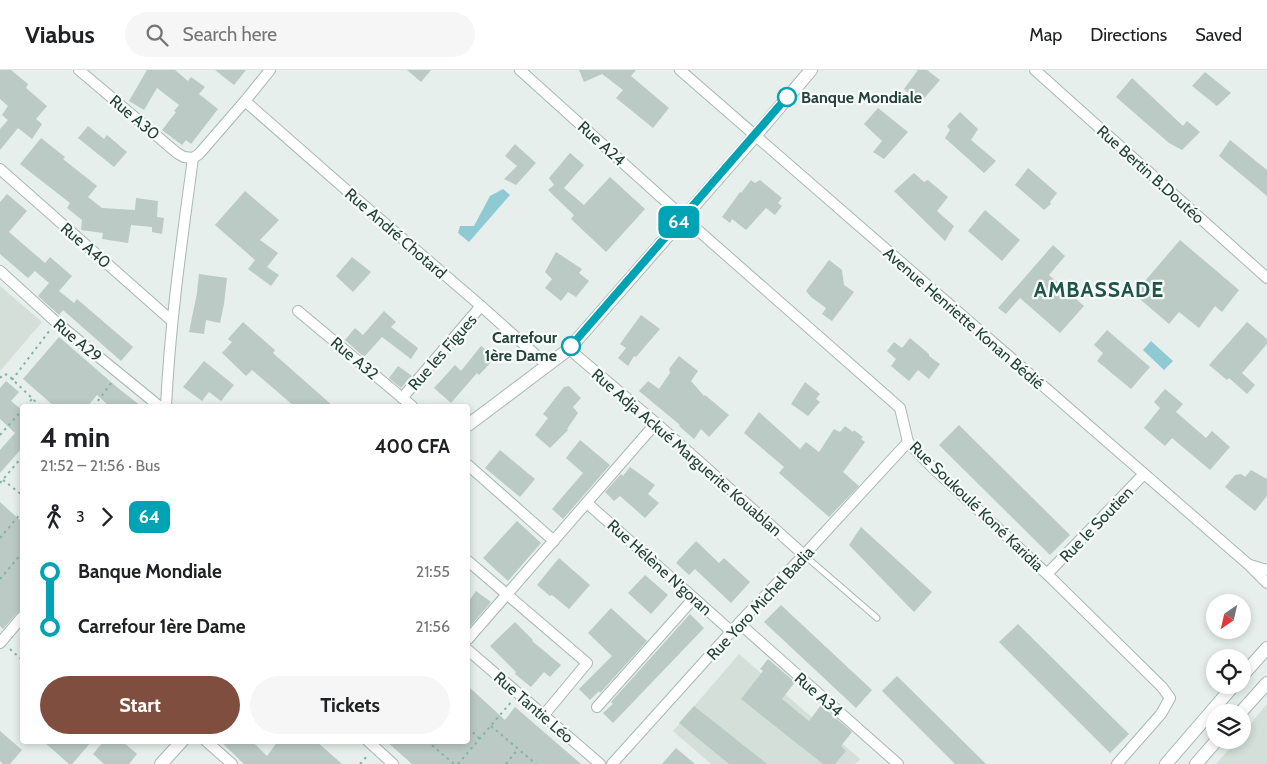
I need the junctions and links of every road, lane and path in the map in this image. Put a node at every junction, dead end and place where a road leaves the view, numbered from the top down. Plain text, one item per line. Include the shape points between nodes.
1 (79, 70) edge
2 (270, 70) edge
3 (520, 70) edge
4 (680, 70) edge
5 (810, 70) edge
6 (1035, 70) edge
7 (245, 101) junction
8 (755, 136) junction
9 (193, 158) junction
10 (0, 168) edge
11 (683, 217) junction
12 (0, 271) edge
13 (1267, 278) edge
14 (481, 306) junction
15 (298, 311) dead end
16 (172, 321) junction
17 (56, 322) junction
18 (569, 348) junction
19 (547, 365) junction
20 (118, 374) junction
21 (0, 378) edge
22 (12, 380) junction
23 (402, 398) junction
24 (32, 399) junction
25 (28, 404) edge
26 (38, 404) edge
27 (96, 404) edge
28 (156, 404) edge
29 (166, 404) edge
30 (410, 404) edge
31 (20, 412) edge
32 (470, 423) edge
33 (656, 423) junction
34 (0, 436) edge
35 (908, 442) junction
36 (20, 460) edge
37 (470, 467) edge
38 (1144, 474) junction
39 (3, 480) junction
40 (0, 483) edge
41 (20, 493) edge
42 (587, 503) junction
43 (20, 514) edge
44 (0, 538) edge
45 (554, 541) junction
46 (20, 555) edge
47 (804, 555) junction
48 (470, 563) edge
49 (1249, 565) junction
50 (1267, 570) edge
51 (1047, 574) junction
52 (0, 579) edge
53 (1267, 583) edge
54 (506, 595) junction
55 (694, 598) junction
56 (877, 618) dead end
57 (20, 619) edge
58 (735, 627) junction
59 (470, 638) edge
60 (1, 642) edge
61 (1267, 648) edge
62 (470, 652) edge
63 (20, 658) edge
64 (1251, 666) edge
65 (1267, 683) edge
66 (518, 694) junction
67 (1226, 694) edge
68 (1248, 704) edge
69 (597, 707) dead end
70 (543, 716) junction
71 (491, 726) junction
72 (470, 730) edge
73 (480, 739) junction
74 (179, 744) edge
75 (209, 744) edge
76 (371, 744) edge
77 (431, 744) edge
78 (518, 749) junction
79 (1209, 749) edge
80 (161, 764) edge
81 (232, 764) edge
82 (393, 764) edge
83 (454, 764) edge
84 (458, 764) edge
85 (506, 764) edge
86 (536, 764) edge
87 (600, 764) edge
88 (612, 764) edge
89 (898, 764) edge
90 (1117, 764) edge
91 (1166, 764) edge
92 (1196, 764) edge

1 - 9 street, Rue A30 via 177,153
2 - 7 street
3 - 11 street, Rue A24
4 - 8 street, Avenue Henriette Konan Bédié
5 - 8 street
6 - 13 street, Rue Bertin B.Doutéo
7 - 9 street
7 - 14 street, Rue André Chotard
8 - 11 street
8 - 38 street, Avenue Henriette Konan Bédié
9 - 16 street
10 - 16 street, Rue A40
11 - 18 street
11 - 35 street, Rue Soukoulé Koné Karidia via 900,408
12 - 17 street, Rue A29
14 - 19 street, Rue André Chotard
14 - 23 street, Rue les Figues
15 - 23 street, Rue A32
16 - 29 street
17 - 20 street, Rue A29
17 - 22 path
18 - 19 street
18 - 33 street, Rue Adja Ackué Marguerite Kouablan
19 - 32 street
20 - 27 path
20 - 28 street, Rue A29
21 - 22 path via 4,374
22 - 24 path
23 - 30 street, Rue A32
24 - 25 path
24 - 26 path
31 - 34 path
33 - 42 street
33 - 47 street, Rue Adja Ackué Marguerite Kouablan
35 - 47 street, Rue Yoro Michel Badia
35 - 51 street, Rue Soukoulé Koné Karidia
36 - 39 path
37 - 45 street
38 - 49 street, Avenue Henriette Konan Bédié
38 - 51 street, Rue le Soutien
39 - 40 path
39 - 41 path
42 - 45 street
42 - 55 street, Rue Hélène N'goran
43 - 44 path
45 - 54 street
46 - 52 path
47 - 56 lane
47 - 58 street, Rue Yoro Michel Badia
48 - 54 street
49 - 50 street, Avenue Henriette Konan Bédié
49 - 53 street, Avenue Henriette Konan Bédié
51 - 90 street, Rue Soukoulé Koné Karidia via 1170,698 1161,714
54 - 59 street
54 - 70 street via 587,663
55 - 58 street, Rue Hélène N'goran
55 - 69 street
57 - 60 street
58 - 88 street, Rue Yoro Michel Badia
58 - 89 street, Rue A34
60 - 63 path
61 - 64 street
62 - 66 street, Rue Tantie Léo
65 - 68 street
66 - 70 street, Rue Tantie Léo
66 - 71 path
67 - 91 street
70 - 87 street, Rue Tantie Léo
71 - 73 path
71 - 78 path
72 - 73 path
73 - 84 path
74 - 80 street
75 - 81 street
76 - 82 street
77 - 83 path
78 - 85 path
78 - 86 path
79 - 92 street

